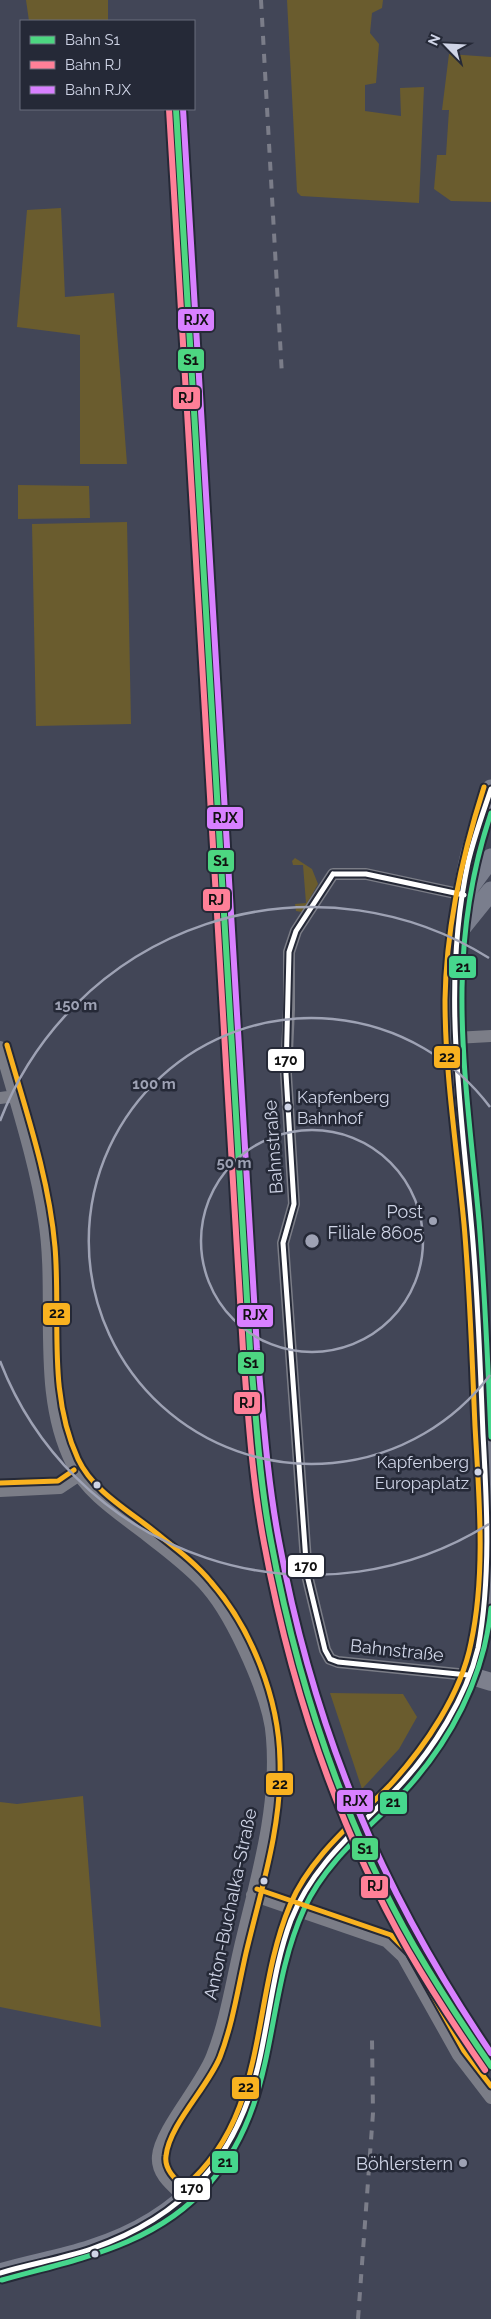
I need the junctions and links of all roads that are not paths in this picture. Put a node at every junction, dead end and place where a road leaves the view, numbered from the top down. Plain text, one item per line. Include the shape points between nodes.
1 (491, 789) edge
2 (491, 858) edge
3 (491, 891) edge
4 (464, 895) junction
5 (457, 933) junction
6 (491, 1036) edge
7 (454, 1038) junction
8 (0, 1047) edge
9 (15, 1096) junction
10 (0, 1098) edge
11 (78, 1476) junction
12 (0, 1491) edge
13 (468, 1675) junction
14 (491, 1682) edge
15 (252, 1895) junction
16 (491, 2098) edge
17 (184, 2197) junction
18 (0, 2273) edge

1 - 4 main road via 469,858
2 - 4 main road
3 - 5 main road
4 - 5 main road
4 - 13 street, Bahnstraße via 366,874 333,874 296,931 288,964 286,1074 294,1204 283,1243 307,1575 325,1650 330,1659 338,1662
5 - 7 main road
6 - 7 street
7 - 13 main road via 471,1222 487,1541 485,1603 479,1647
8 - 9 street, Anton-Buchalka-Straße
9 - 10 street
9 - 11 street, Anton-Buchalka-Straße via 44,1219 54,1408 64,1445
11 - 12 street via 60,1488
11 - 15 street, Anton-Buchalka-Straße via 97,1496 190,1570 210,1591 228,1620 255,1677 267,1707 272,1755 269,1812
13 - 14 street
13 - 17 main road via 440,1733 424,1756 401,1784 333,1850 298,1904 285,1939 256,2079 243,2120 216,2167
15 - 16 street via 386,1941 403,1958 458,2056
15 - 17 street, Anton-Buchalka-Straße via 212,2057 161,2143 157,2158 164,2178
17 - 18 main road via 130,2234 92,2249

